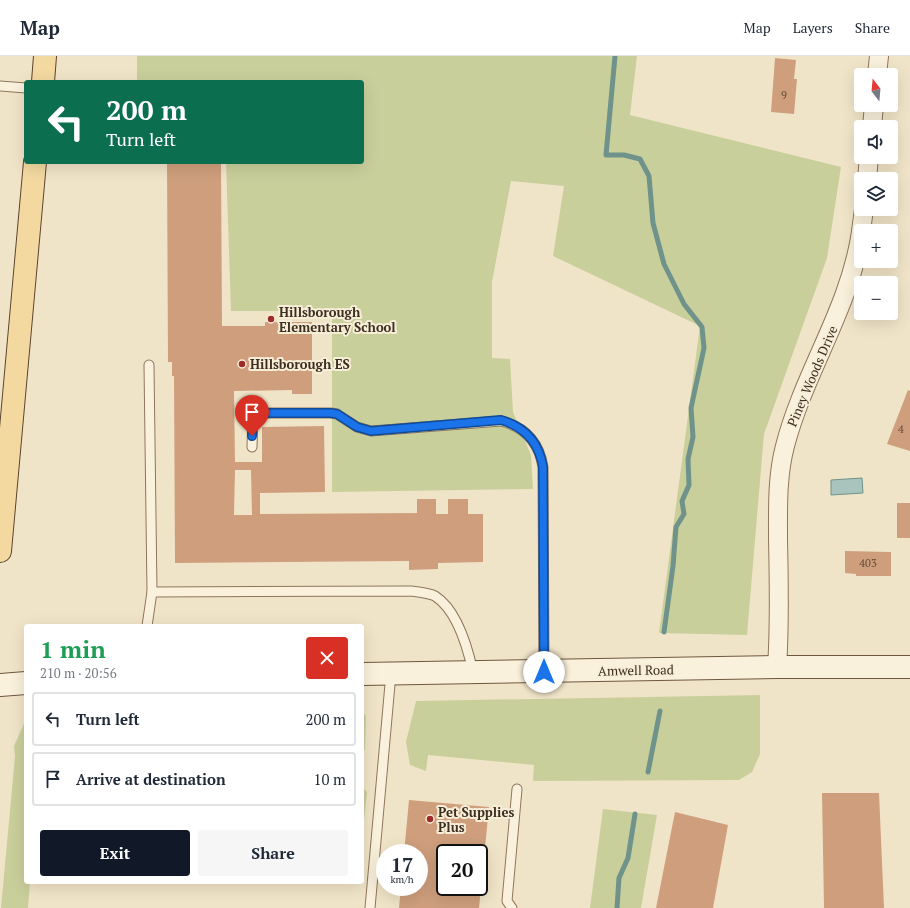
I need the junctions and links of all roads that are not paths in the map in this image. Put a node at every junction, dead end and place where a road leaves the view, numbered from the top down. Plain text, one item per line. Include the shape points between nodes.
1 (45, 56) edge
2 (879, 56) edge
3 (878, 68) edge
4 (43, 80) edge
5 (0, 86) edge
6 (24, 88) edge
7 (35, 164) edge
8 (854, 264) edge
9 (149, 366) dead end
10 (7, 421) edge
11 (252, 447) dead end
12 (1, 514) edge
13 (0, 551) edge
14 (152, 592) junction
15 (147, 624) edge
16 (777, 667) junction
17 (910, 667) edge
18 (473, 672) junction
19 (544, 672) junction
20 (391, 673) junction
21 (364, 674) edge
22 (24, 683) edge
23 (0, 685) edge
24 (517, 789) dead end
25 (370, 908) edge
26 (512, 908) edge

1 - 4 main road
2 - 3 street
5 - 6 lane
7 - 10 main road
8 - 16 street, Piney Woods Drive via 840,310 805,386 784,447 778,496
9 - 14 lane
10 - 12 main road
11 - 19 lane via 253,413 331,413 357,427 371,431 501,420 521,429 536,444 543,467
12 - 13 main road
14 - 15 lane
14 - 18 lane via 411,591 434,596 448,608 458,627 468,650
16 - 17 main road, Amwell Road
16 - 19 main road, Amwell Road
18 - 19 main road, Amwell Road
18 - 20 main road, Amwell Road
20 - 21 main road, Amwell Road
20 - 25 lane
22 - 23 main road
24 - 26 lane via 507,901

